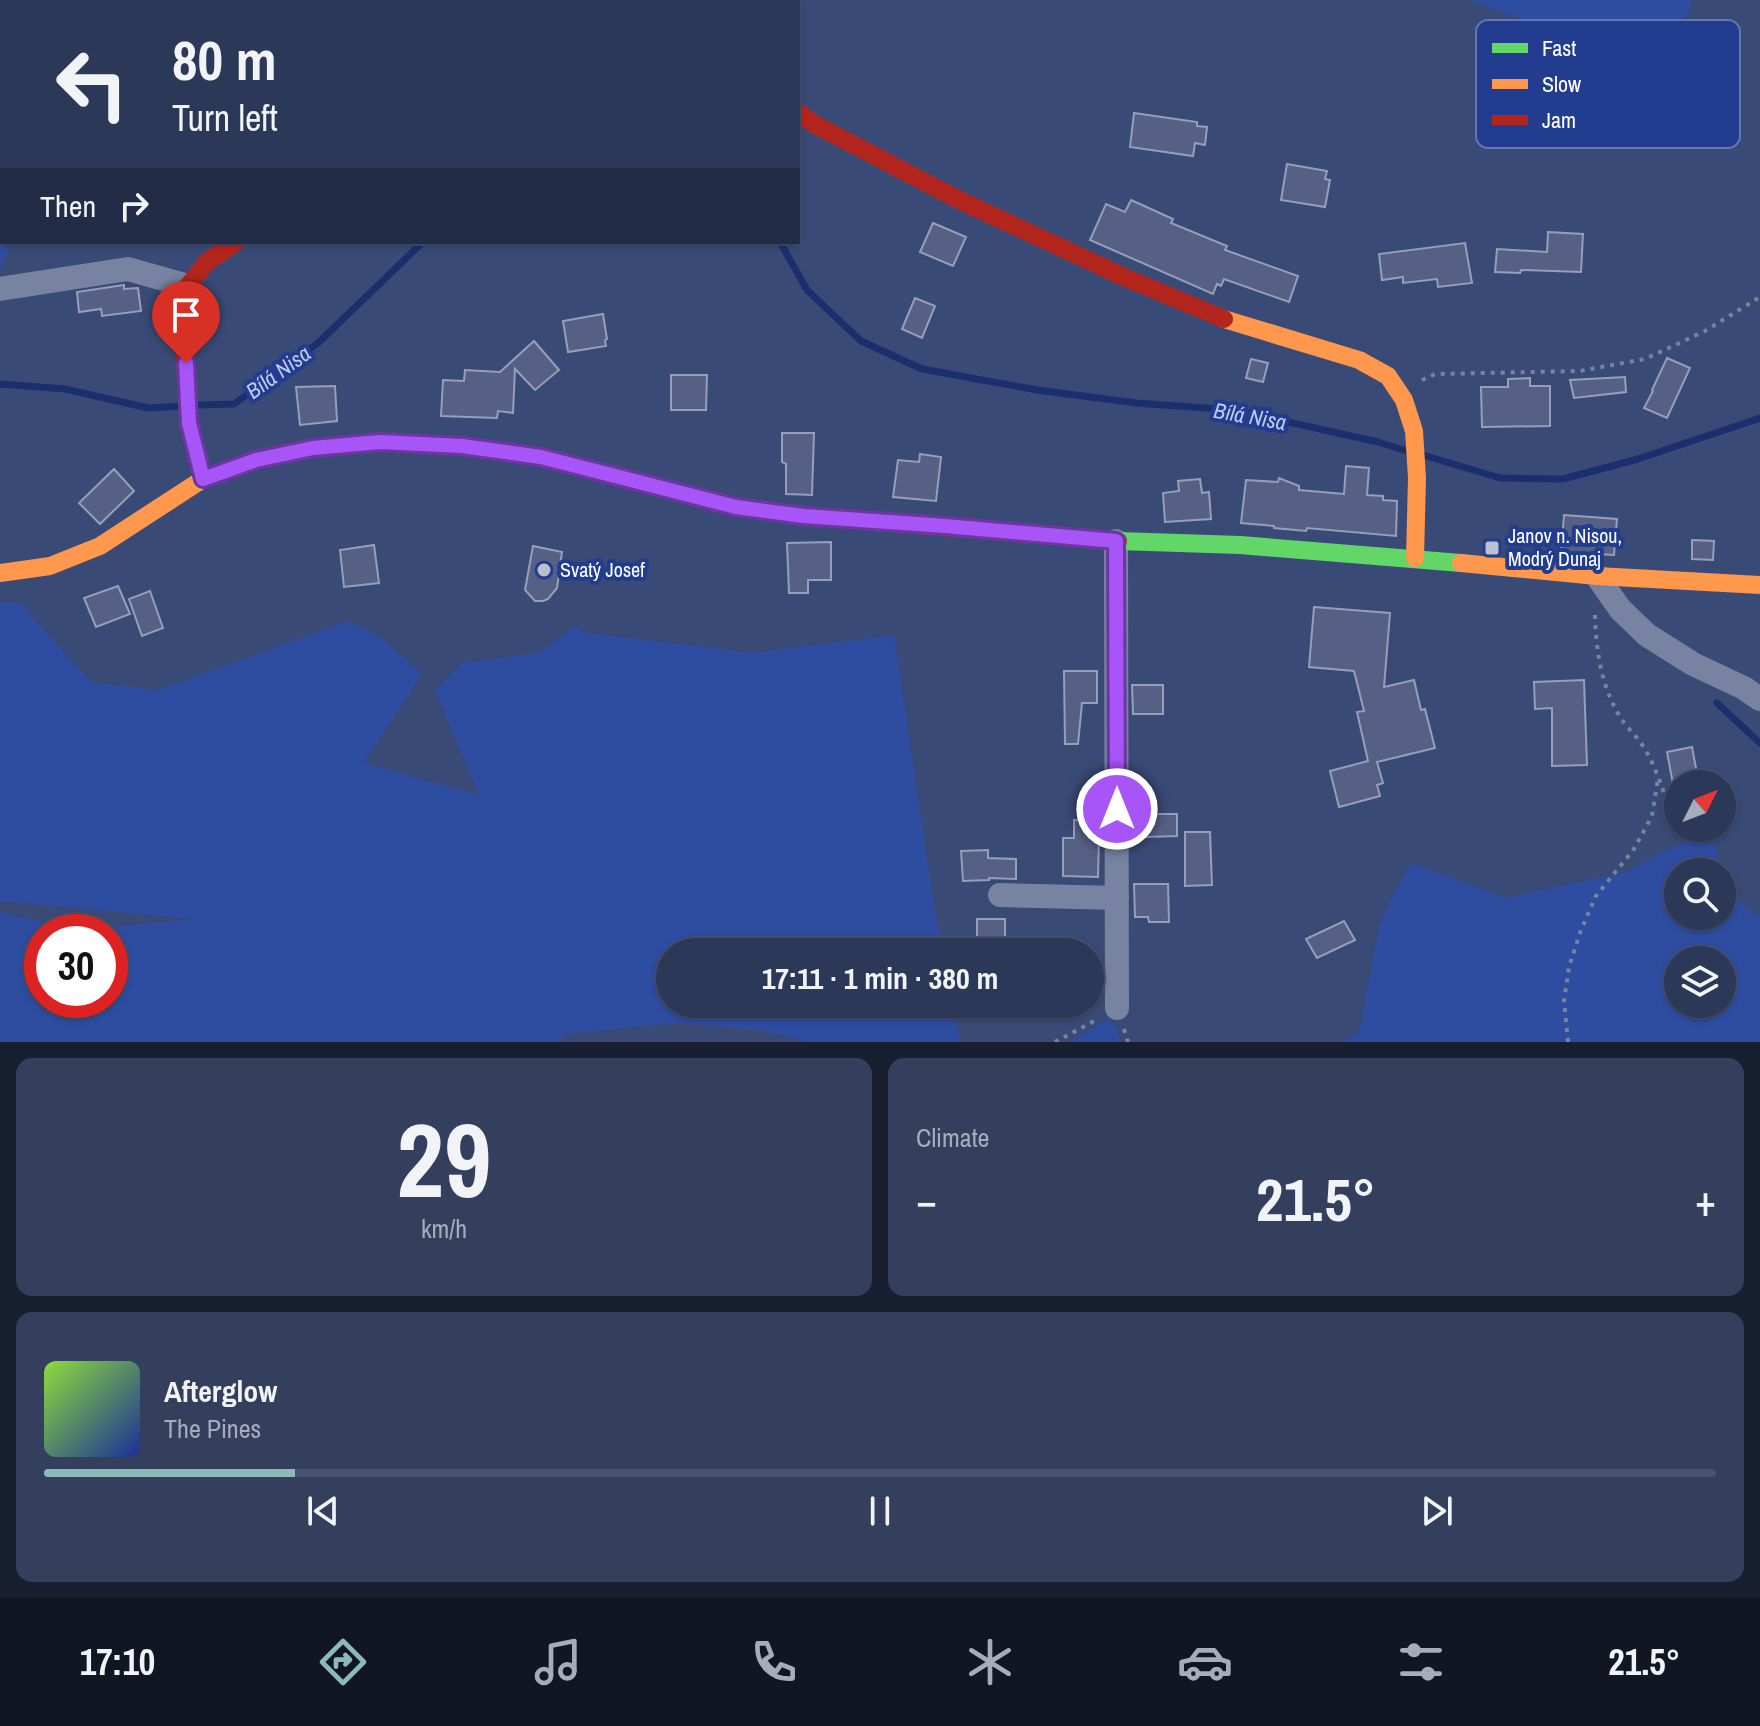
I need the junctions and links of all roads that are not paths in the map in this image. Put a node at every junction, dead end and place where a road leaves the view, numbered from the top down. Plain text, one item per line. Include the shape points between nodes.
1 (800, 114) edge
2 (233, 244) edge
3 (188, 286) junction
4 (0, 289) edge
5 (203, 479) junction
6 (1116, 541) junction
7 (1415, 558) junction
8 (0, 573) edge
9 (1597, 576) junction
10 (1760, 585) edge
11 (1760, 699) edge
12 (1000, 895) dead end
13 (1117, 898) junction
14 (1117, 1008) road end

1 - 7 street via 959,200 1124,277 1228,321 1359,360 1388,376 1404,400 1414,431
2 - 3 street via 207,262
3 - 4 street via 128,269
3 - 5 street via 182,308 189,423
5 - 6 street via 313,448 380,442 462,446 541,457 736,507
5 - 8 street via 100,546 50,566
6 - 7 street
6 - 13 street
7 - 9 street
9 - 10 street
9 - 11 street via 1647,635
12 - 13 street
13 - 14 street

